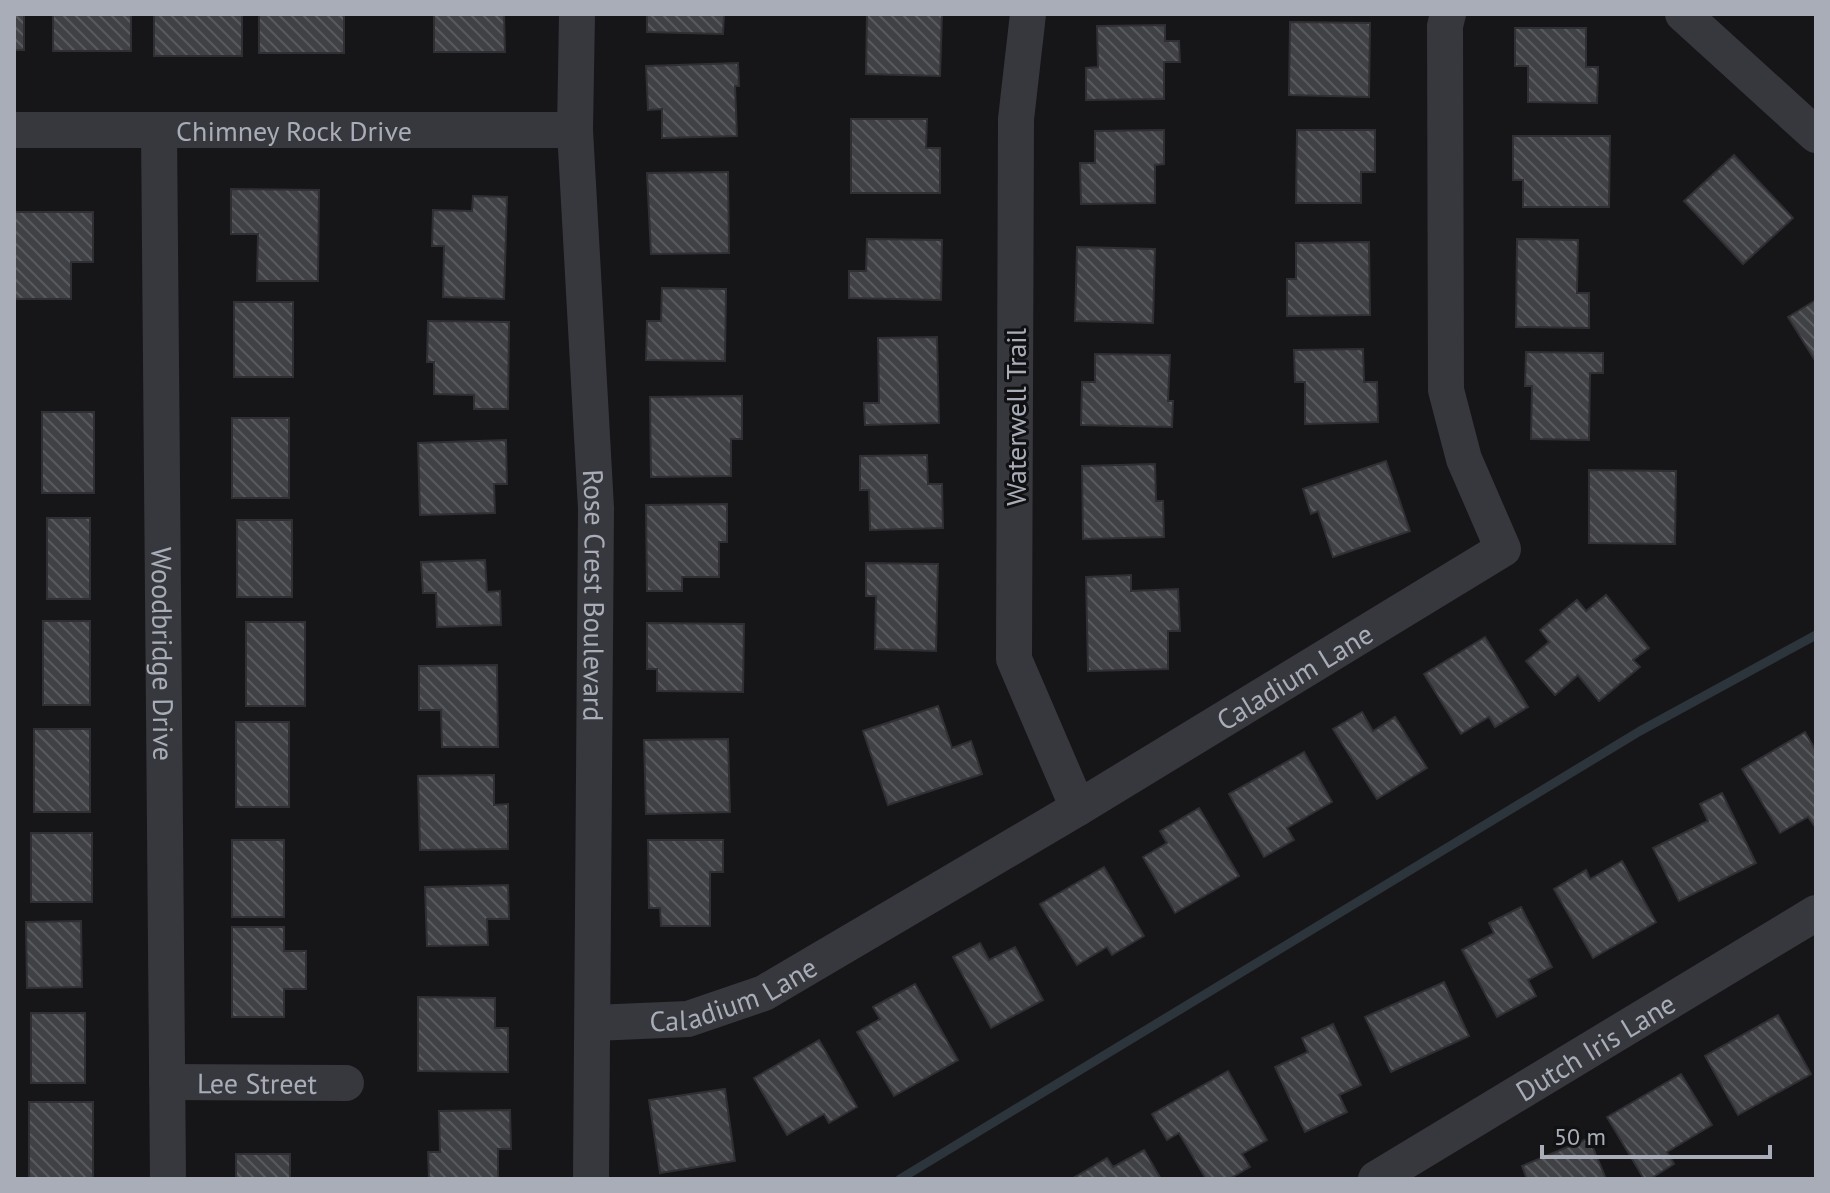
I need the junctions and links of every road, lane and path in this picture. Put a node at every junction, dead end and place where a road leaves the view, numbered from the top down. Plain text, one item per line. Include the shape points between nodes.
1 (577, 14) edge
2 (1028, 14) edge
3 (1448, 14) edge
4 (1683, 14) edge
5 (14, 130) edge
6 (159, 130) junction
7 (575, 130) junction
8 (1816, 135) edge
9 (1078, 808) junction
10 (1816, 913) edge
11 (594, 1023) junction
12 (167, 1082) junction
13 (346, 1083) dead end
14 (168, 1179) edge
15 (591, 1179) edge
16 (1376, 1179) edge

1 - 7 street, Rose Crest Boulevard
2 - 9 street, Waterwell Trail via 1016,119 1014,659
3 - 9 street, Caladium Lane via 1446,390 1464,459 1503,549
4 - 8 street
5 - 6 street, Chimney Rock Drive
6 - 7 street, Chimney Rock Drive
6 - 12 street, Woodbridge Drive
7 - 11 street, Rose Crest Boulevard via 596,508
9 - 11 street, Caladium Lane via 764,993 688,1019
10 - 16 street, Dutch Iris Lane
11 - 15 street, Rose Crest Boulevard
12 - 13 street, Lee Street
12 - 14 street, Woodbridge Drive

